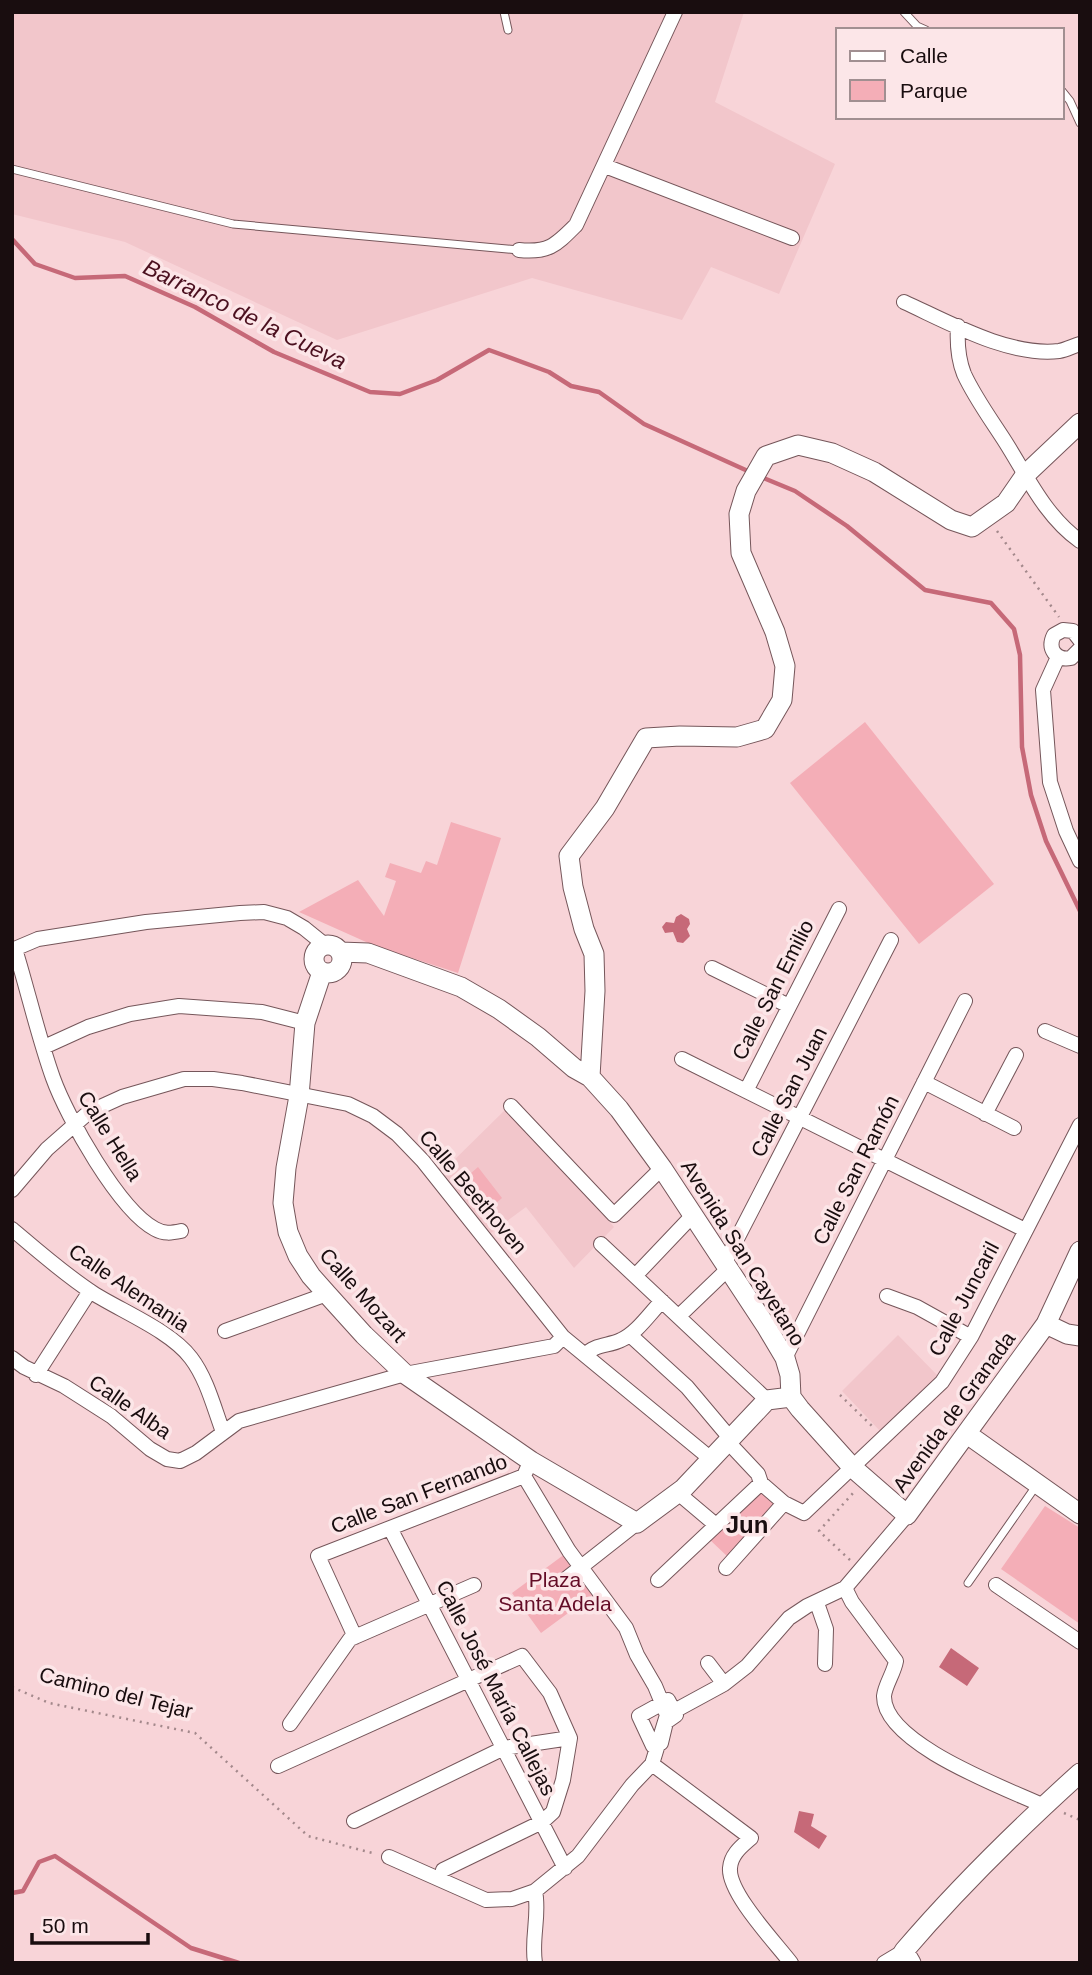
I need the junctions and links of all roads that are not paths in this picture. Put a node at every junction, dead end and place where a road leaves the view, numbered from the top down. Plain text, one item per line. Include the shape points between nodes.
1 (504, 12) edge
2 (675, 12) edge
3 (904, 12) edge
4 (922, 28) edge
5 (508, 30) dead end
6 (1064, 95) edge
7 (1080, 123) edge
8 (605, 166) junction
9 (12, 169) edge
10 (792, 238) dead end
11 (519, 250) joint
12 (904, 302) dead end
13 (958, 326) junction
14 (1080, 344) edge
15 (1080, 423) edge
16 (1026, 474) junction
17 (1080, 541) edge
18 (1079, 649) edge
19 (1058, 657) junction
20 (1080, 861) edge
21 (839, 909) dead end
22 (891, 940) dead end
23 (13, 949) edge
24 (333, 949) junction
25 (712, 968) dead end
26 (965, 1002) dead end
27 (789, 1006) junction
28 (305, 1023) junction
29 (1045, 1031) dead end
30 (1080, 1046) edge
31 (44, 1047) junction
32 (1016, 1055) dead end
33 (682, 1059) dead end
34 (590, 1077) junction
35 (924, 1082) junction
36 (746, 1091) junction
37 (299, 1096) junction
38 (511, 1106) dead end
39 (985, 1114) junction
40 (800, 1118) junction
41 (74, 1125) junction
42 (1080, 1125) edge
43 (1014, 1128) dead end
44 (885, 1160) junction
45 (662, 1168) junction
46 (12, 1190) edge
47 (693, 1215) junction
48 (12, 1229) edge
49 (1025, 1230) junction
50 (181, 1231) dead end
51 (601, 1244) dead end
52 (1080, 1251) edge
53 (727, 1265) junction
54 (635, 1276) junction
55 (90, 1291) junction
56 (327, 1294) junction
57 (887, 1296) dead end
58 (662, 1301) junction
59 (680, 1317) junction
60 (1046, 1324) junction
61 (225, 1331) dead end
62 (630, 1335) junction
63 (1080, 1336) edge
64 (563, 1337) junction
65 (971, 1337) junction
66 (585, 1354) junction
67 (12, 1357) edge
68 (785, 1358) junction
69 (405, 1374) junction
70 (36, 1375) junction
71 (791, 1397) junction
72 (766, 1400) junction
73 (223, 1432) junction
74 (967, 1434) junction
75 (728, 1439) junction
76 (711, 1459) junction
77 (527, 1469) junction
78 (859, 1474) junction
79 (761, 1483) junction
80 (1038, 1484) junction
81 (678, 1493) junction
82 (783, 1503) junction
83 (1080, 1514) edge
84 (907, 1515) junction
85 (637, 1523) junction
86 (716, 1524) junction
87 (390, 1528) junction
88 (580, 1567) junction
89 (726, 1568) dead end
90 (658, 1580) dead end
91 (562, 1582) dead end
92 (968, 1583) dead end
93 (474, 1585) dead end
94 (996, 1585) dead end
95 (845, 1588) junction
96 (817, 1603) junction
97 (429, 1604) junction
98 (355, 1637) junction
99 (1080, 1642) edge
100 (708, 1663) dead end
101 (825, 1664) dead end
102 (468, 1680) junction
103 (724, 1684) junction
104 (668, 1709) junction
105 (290, 1724) dead end
106 (570, 1738) junction
107 (656, 1745) junction
108 (504, 1748) junction
109 (652, 1764) junction
110 (278, 1766) dead end
111 (1080, 1773) edge
112 (1044, 1806) junction
113 (354, 1821) dead end
114 (542, 1822) junction
115 (389, 1857) road end
116 (565, 1868) junction
117 (443, 1870) dead end
118 (535, 1891) junction
119 (907, 1957) edge
120 (535, 1963) edge
121 (791, 1963) edge
122 (884, 1963) edge

1 - 5 lane
2 - 8 street
3 - 4 lane
6 - 7 lane
8 - 10 street
8 - 11 street via 576,225 556,245 538,252
9 - 11 lane via 233,225
12 - 13 street
13 - 14 street via 1030,349 1059,351
13 - 16 street via 964,372
15 - 16 street
16 - 17 street via 1049,512
16 - 34 street via 1006,503 972,527 951,520 874,472 832,453 798,445 766,456 739,514 741,553 785,666 782,700 765,729 756,732 737,737 646,738 605,808 569,856 573,887 594,954
18 - 19 street via 1067,660
18 - 19 street via 1073,631 1063,630 1054,635 1051,644
19 - 20 street via 1042,690 1050,782
21 - 27 street, Calle San Emilio
22 - 40 street, Calle San Juan
23 - 24 street via 38,939 146,922 264,912 287,918
23 - 31 street, Calle Hella
24 - 28 street, Calle Mozart via 342,959 340,968 322,972
24 - 34 street, Avenida San Cayetano via 368,953 461,987 499,1009
25 - 27 street
26 - 35 street, Calle San Ramón
27 - 36 street, Calle San Emilio
28 - 31 street via 262,1012 179,1006 130,1014
28 - 37 street, Calle Mozart
29 - 30 street
31 - 41 street, Calle Hella
32 - 39 street
33 - 36 street
34 - 45 street, Avenida San Cayetano
35 - 39 street
35 - 44 street, Calle San Ramón
36 - 40 street
37 - 41 street, Calle Beethoven via 233,1081 184,1079 122,1097 89,1112
37 - 56 street, Calle Mozart via 283,1203 298,1256
37 - 64 street, Calle Beethoven via 348,1104 373,1115 397,1134
38 - 45 street via 614,1215
39 - 43 street
40 - 44 street
40 - 53 street, Calle San Juan
41 - 46 street, Calle Beethoven
41 - 50 street, Calle Hella via 140,1217 168,1234
42 - 49 street, Calle Juncaril
44 - 49 street
44 - 68 street, Calle San Ramón
45 - 47 street, Avenida San Cayetano
47 - 53 street, Avenida San Cayetano
47 - 54 street
48 - 55 street, Calle Alemania
49 - 65 street, Calle Juncaril
51 - 54 street
52 - 60 street, Avenida de Granada
53 - 59 street, Calle San Juan
53 - 68 street, Avenida San Cayetano
54 - 58 street
55 - 70 street
55 - 73 street, Calle Alemania via 154,1327 190,1356
56 - 61 street
56 - 69 street, Calle Mozart
57 - 65 street
58 - 59 street
58 - 62 street
59 - 72 street
60 - 63 street
60 - 74 street, Avenida de Granada
62 - 66 street
62 - 75 street via 687,1387
64 - 66 street, Calle Beethoven
64 - 69 street, Calle Alba via 554,1346
65 - 78 street, Calle Juncaril via 942,1382
66 - 76 street, Calle Beethoven
67 - 70 street, Calle Alba
68 - 71 street, Avenida San Cayetano
69 - 73 street, Calle Alba via 239,1421
69 - 77 street, Calle Mozart
70 - 73 street, Calle Alba via 64,1386 111,1416 167,1459 180,1461
71 - 72 street
71 - 78 street
72 - 75 street
74 - 80 street
74 - 84 street, Avenida de Granada
75 - 76 street
75 - 79 street
76 - 81 street
77 - 85 street, Calle Mozart
77 - 87 street, Calle San Fernando
77 - 88 street
78 - 82 street, Calle Juncaril via 804,1513
78 - 84 street
79 - 82 street
79 - 86 street
80 - 83 street
80 - 92 lane
81 - 85 street
81 - 86 street
82 - 89 street
84 - 95 street, Avenida de Granada
85 - 88 street
86 - 90 street
87 - 97 street, Calle José María Callejas
87 - 98 street, Calle San Fernando via 318,1556
88 - 91 street
88 - 104 street via 625,1628
93 - 97 street
94 - 99 street
95 - 96 street
95 - 112 street via 896,1661 884,1695 886,1706 910,1737 931,1754
96 - 101 street via 826,1629
96 - 103 street via 789,1618 747,1666
97 - 98 street
97 - 102 street, Calle José María Callejas
98 - 105 street
100 - 103 street
102 - 106 street via 522,1656 550,1693
102 - 108 street, Calle José María Callejas
102 - 110 street
103 - 104 street
104 - 107 street via 676,1716 666,1722 661,1743
104 - 107 street via 639,1716
106 - 108 street
106 - 114 street via 553,1812
107 - 109 street
108 - 113 street
108 - 114 street, Calle José María Callejas
109 - 116 street
109 - 121 street via 751,1838 734,1853 729,1869 736,1892
111 - 112 street
112 - 119 street via 931,1919
114 - 116 street, Calle José María Callejas
114 - 117 street
115 - 118 street via 486,1900 512,1899
116 - 118 street
118 - 120 street via 539,1907
119 - 122 street

